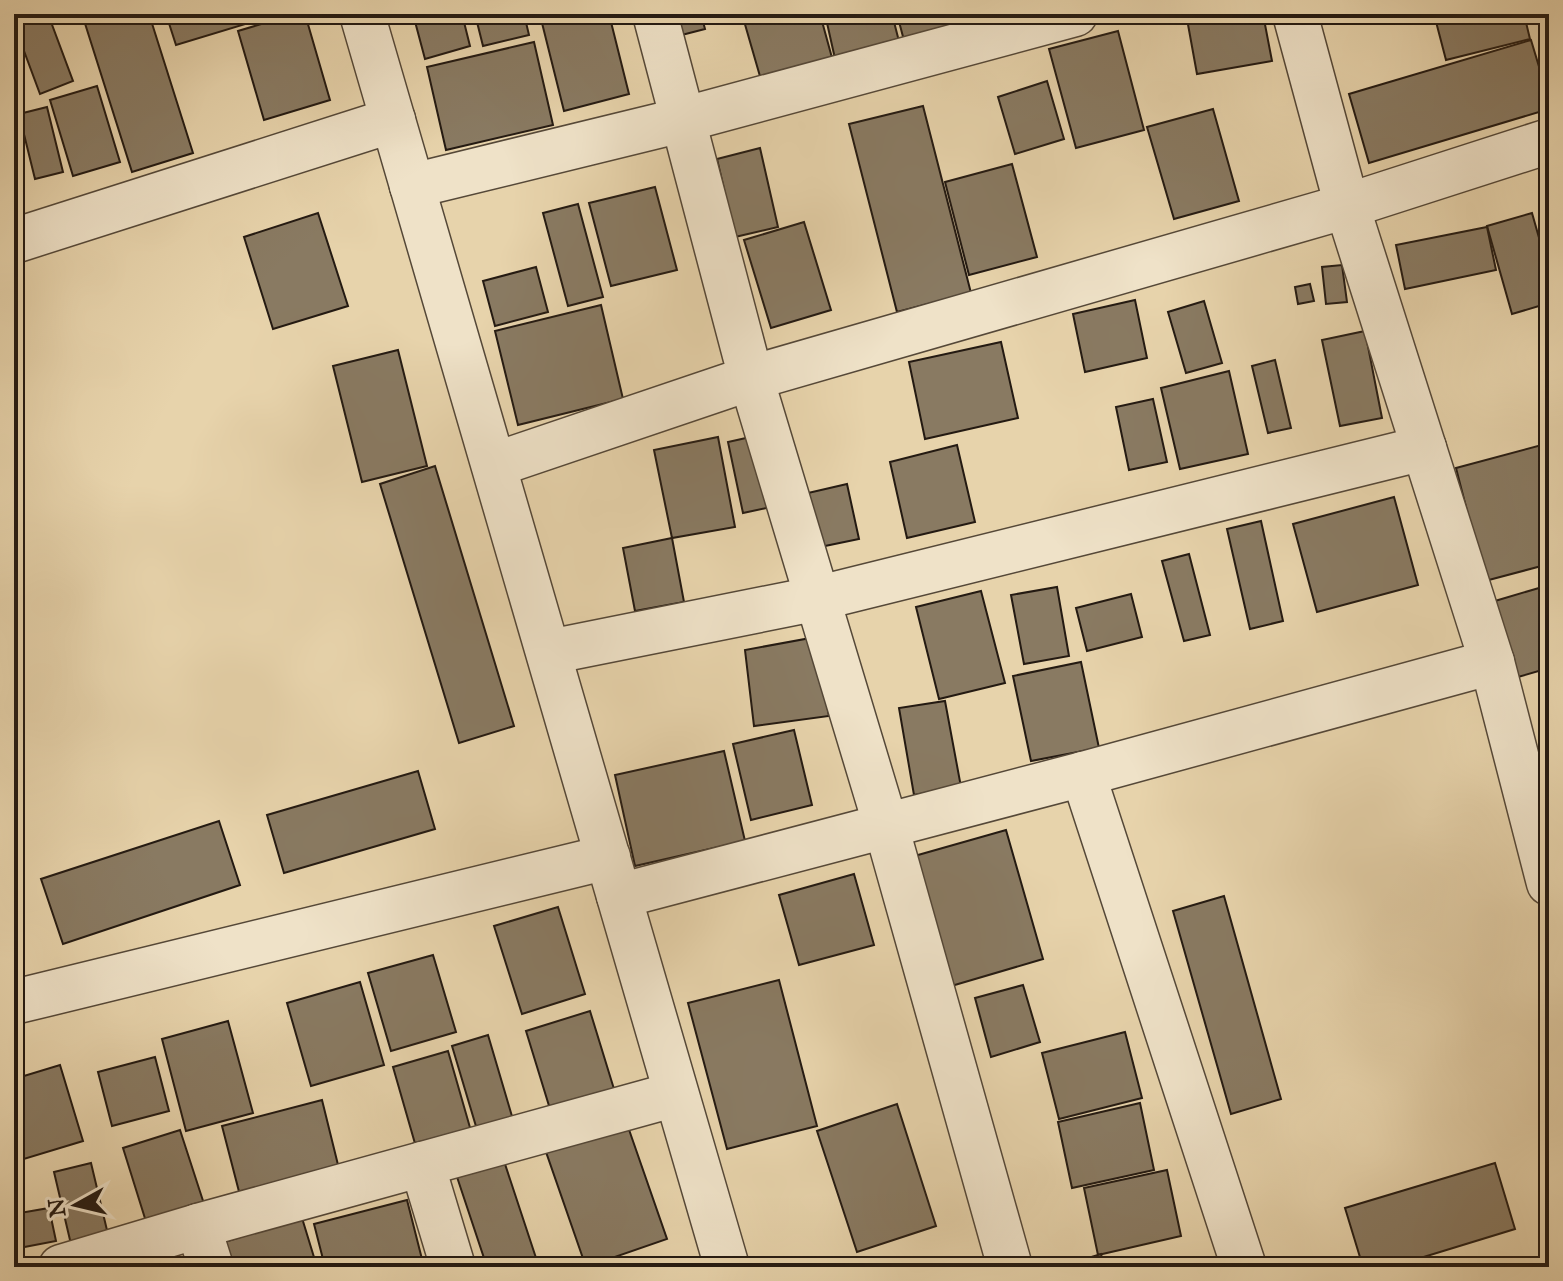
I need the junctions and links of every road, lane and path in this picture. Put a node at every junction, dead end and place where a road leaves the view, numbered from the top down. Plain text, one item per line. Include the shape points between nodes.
1 (362, 14) edge
2 (655, 14) edge
3 (1075, 14) edge
4 (1295, 14) edge
5 (393, 120) junction
6 (682, 120) junction
7 (1549, 141) edge
8 (412, 186) junction
9 (1347, 206) junction
10 (14, 241) edge
11 (751, 378) junction
12 (1424, 448) junction
13 (494, 465) junction
14 (819, 598) junction
15 (549, 652) junction
16 (1492, 662) junction
17 (1083, 774) junction
18 (886, 826) junction
19 (613, 877) junction
20 (1549, 883) edge
21 (14, 1002) edge
22 (676, 1094) junction
23 (422, 1164) junction
24 (198, 1226) junction
25 (61, 1267) edge
26 (211, 1267) edge
27 (453, 1267) edge
28 (727, 1267) edge
29 (1010, 1267) edge
30 (1244, 1267) edge

1 - 5 street
2 - 6 street
3 - 6 street
4 - 9 street
5 - 8 street
5 - 10 street
6 - 8 street
6 - 11 street
7 - 9 street
8 - 13 street
9 - 11 street
9 - 12 street
11 - 13 street
11 - 14 street
12 - 14 street
12 - 16 street
13 - 15 street
14 - 15 street
14 - 18 street
15 - 19 street
16 - 17 street
16 - 20 street
17 - 18 street
17 - 30 street
18 - 19 street
18 - 29 street
19 - 21 street
19 - 22 street
22 - 23 street
22 - 28 street
23 - 24 street
23 - 27 street
24 - 25 street
24 - 26 street

